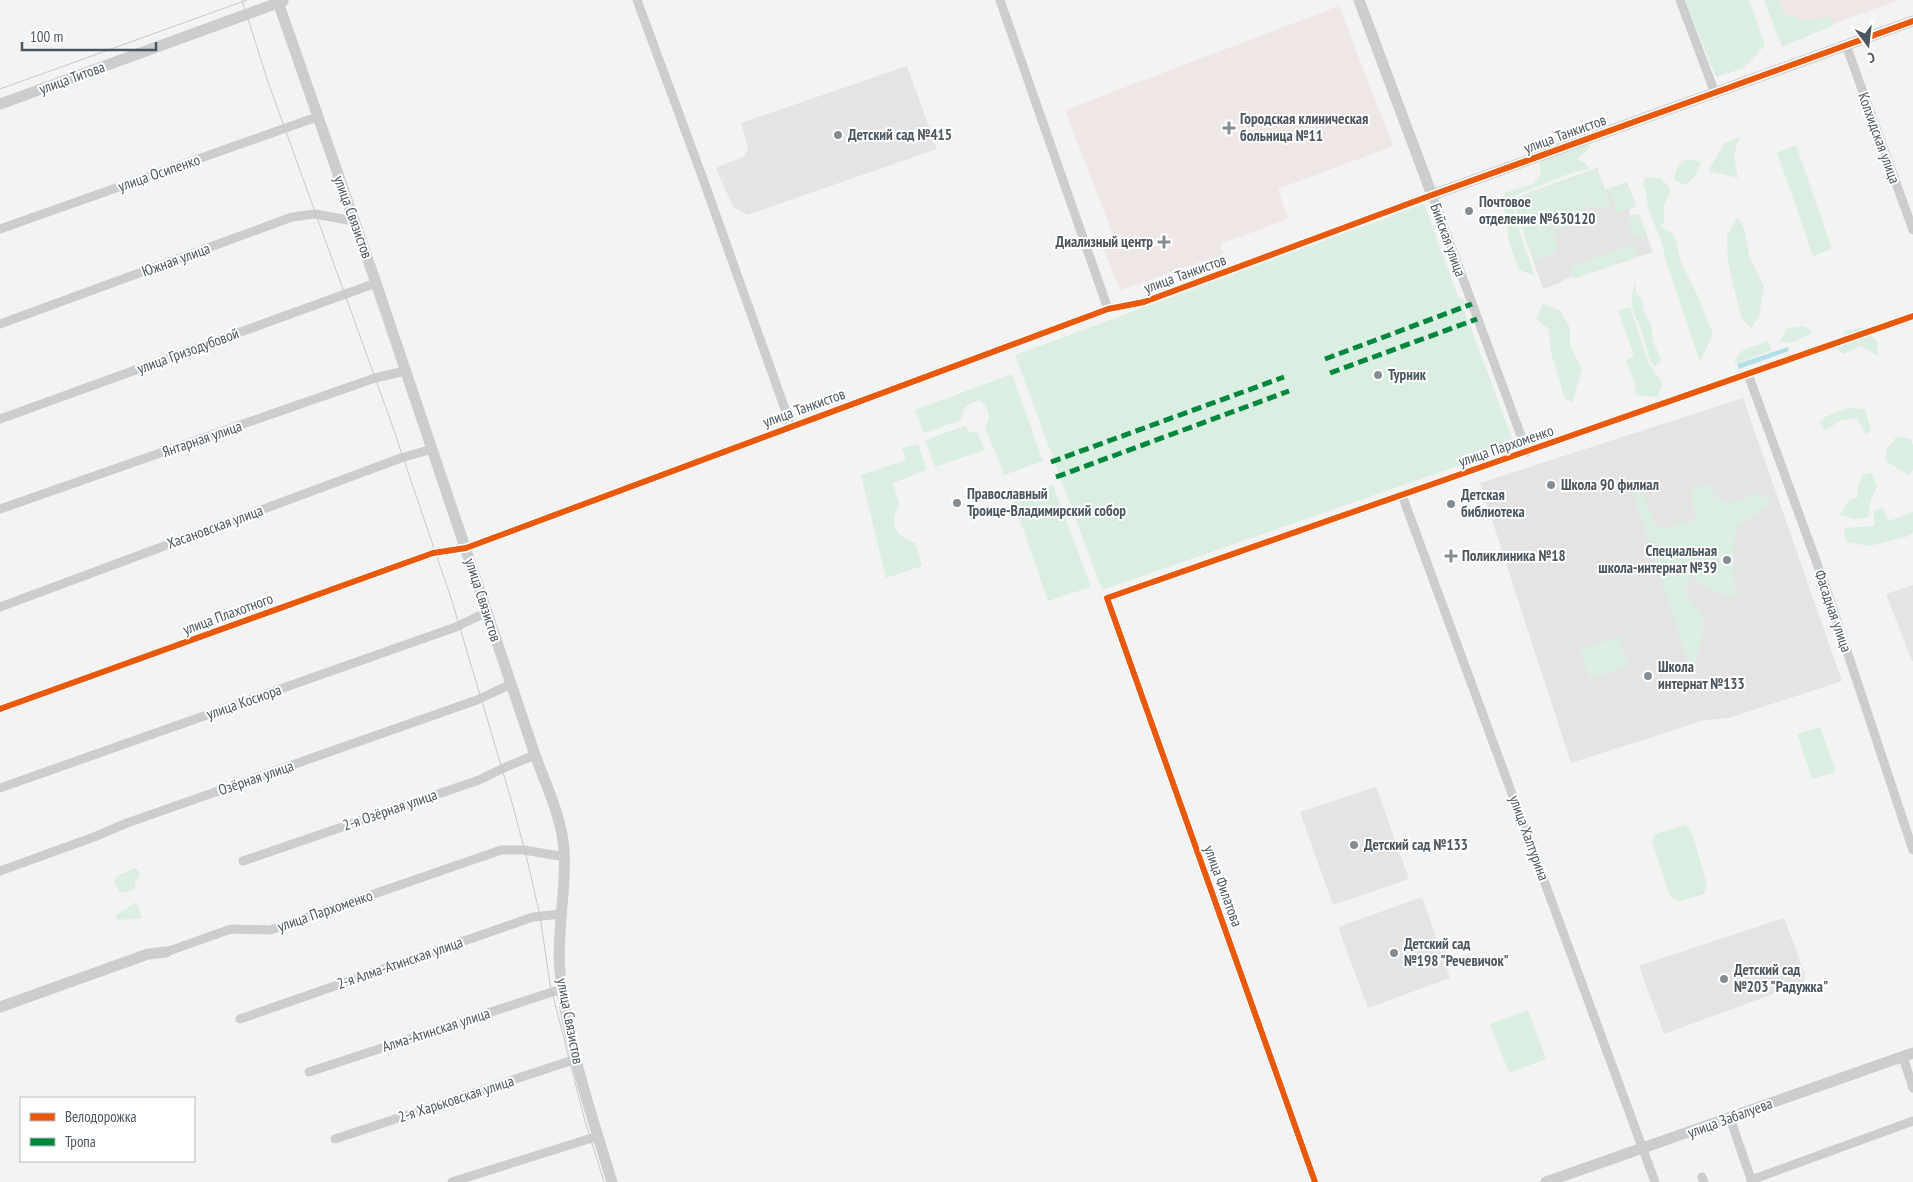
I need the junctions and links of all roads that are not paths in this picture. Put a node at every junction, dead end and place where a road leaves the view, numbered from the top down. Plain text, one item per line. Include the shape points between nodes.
1 (637, 0) edge
2 (1000, 0) edge
3 (1359, 0) edge
4 (1680, 0) edge
5 (282, 1) edge
6 (265, 3) edge
7 (1913, 21) edge
8 (1846, 45) junction
9 (1716, 92) junction
10 (0, 104) edge
11 (317, 117) junction
12 (1432, 195) junction
13 (354, 221) junction
14 (0, 229) edge
15 (1913, 230) edge
16 (376, 283) junction
17 (1108, 309) junction
18 (1913, 316) edge
19 (0, 324) edge
20 (405, 371) junction
21 (1748, 374) junction
22 (0, 419) edge
23 (791, 426) junction
24 (432, 449) junction
25 (1526, 452) junction
26 (1402, 495) junction
27 (0, 509) edge
28 (466, 548) junction
29 (1107, 598) joint
30 (0, 607) edge
31 (487, 612) junction
32 (511, 684) junction
33 (0, 709) edge
34 (535, 755) junction
35 (0, 788) edge
36 (1913, 850) edge
37 (565, 857) junction
38 (243, 861) dead end
39 (0, 871) edge
40 (562, 914) junction
41 (166, 952) joint
42 (562, 990) junction
43 (0, 1007) edge
44 (240, 1019) dead end
45 (1908, 1055) edge
46 (576, 1059) junction
47 (309, 1072) dead end
48 (1913, 1088) edge
49 (1730, 1118) junction
50 (1913, 1121) edge
51 (598, 1136) junction
52 (335, 1139) dead end
53 (1643, 1149) junction
54 (1751, 1181) edge
55 (452, 1182) edge
56 (612, 1182) edge
57 (1316, 1182) edge
58 (1546, 1182) edge
59 (1655, 1182) edge

1 - 23 street, улица Танкистов
2 - 17 street
3 - 12 street, Бийская улица
4 - 9 street
5 - 6 street, улица Титова
5 - 11 street, улица Связистов
6 - 10 street, улица Титова
7 - 8 street, улица Танкистов
8 - 9 street, улица Танкистов
8 - 15 street, Колхидская улица
9 - 12 street, улица Танкистов
11 - 13 street, улица Связистов
11 - 14 street, улица Осипенко
12 - 17 street, улица Танкистов via 1144,302
12 - 25 street, Бийская улица
13 - 16 street, улица Связистов
13 - 19 street, Южная улица via 316,214 292,218
16 - 20 street, улица Связистов
16 - 22 street, улица Гризодубовой
17 - 23 street, улица Танкистов
18 - 21 street, улица Пархоменко
20 - 24 street, улица Связистов
20 - 27 street, Янтарная улица via 369,380
21 - 25 street, улица Пархоменко
21 - 36 street, Фасадная улица via 1827,590
23 - 28 street, улица Танкистов
24 - 28 street, улица Связистов
24 - 30 street, Хасановская улица
25 - 26 street, улица Пархоменко
26 - 29 street, улица Пархоменко
26 - 53 street, улица Халтурина
28 - 31 street, улица Связистов
28 - 33 street, улица Плахотного via 433,553
29 - 57 street, улица Филатова
31 - 32 street, улица Связистов
31 - 35 street, улица Косиора via 456,627
32 - 34 street, улица Связистов
32 - 39 street, Озёрная улица via 477,700
34 - 37 street, улица Связистов via 556,814
34 - 38 street, 2-я Озёрная улица via 479,780
37 - 40 street, улица Связистов
37 - 41 street, улица Пархоменко via 524,850 501,850 270,930 231,929
40 - 42 street, улица Связистов
40 - 44 street, 2-я Алма-Атинская улица via 533,917
41 - 43 street, улица Пархоменко via 148,954
42 - 46 street, улица Связистов
42 - 47 street, Алма-Атинская улица
45 - 48 street
45 - 49 street, улица Забалуева
46 - 51 street, улица Связистов
46 - 52 street, 2-я Харьковская улица
49 - 53 street, улица Забалуева
49 - 54 street
50 - 54 street
51 - 55 street
51 - 56 street, улица Связистов
53 - 58 street, улица Забалуева
53 - 59 street, улица Халтурина

